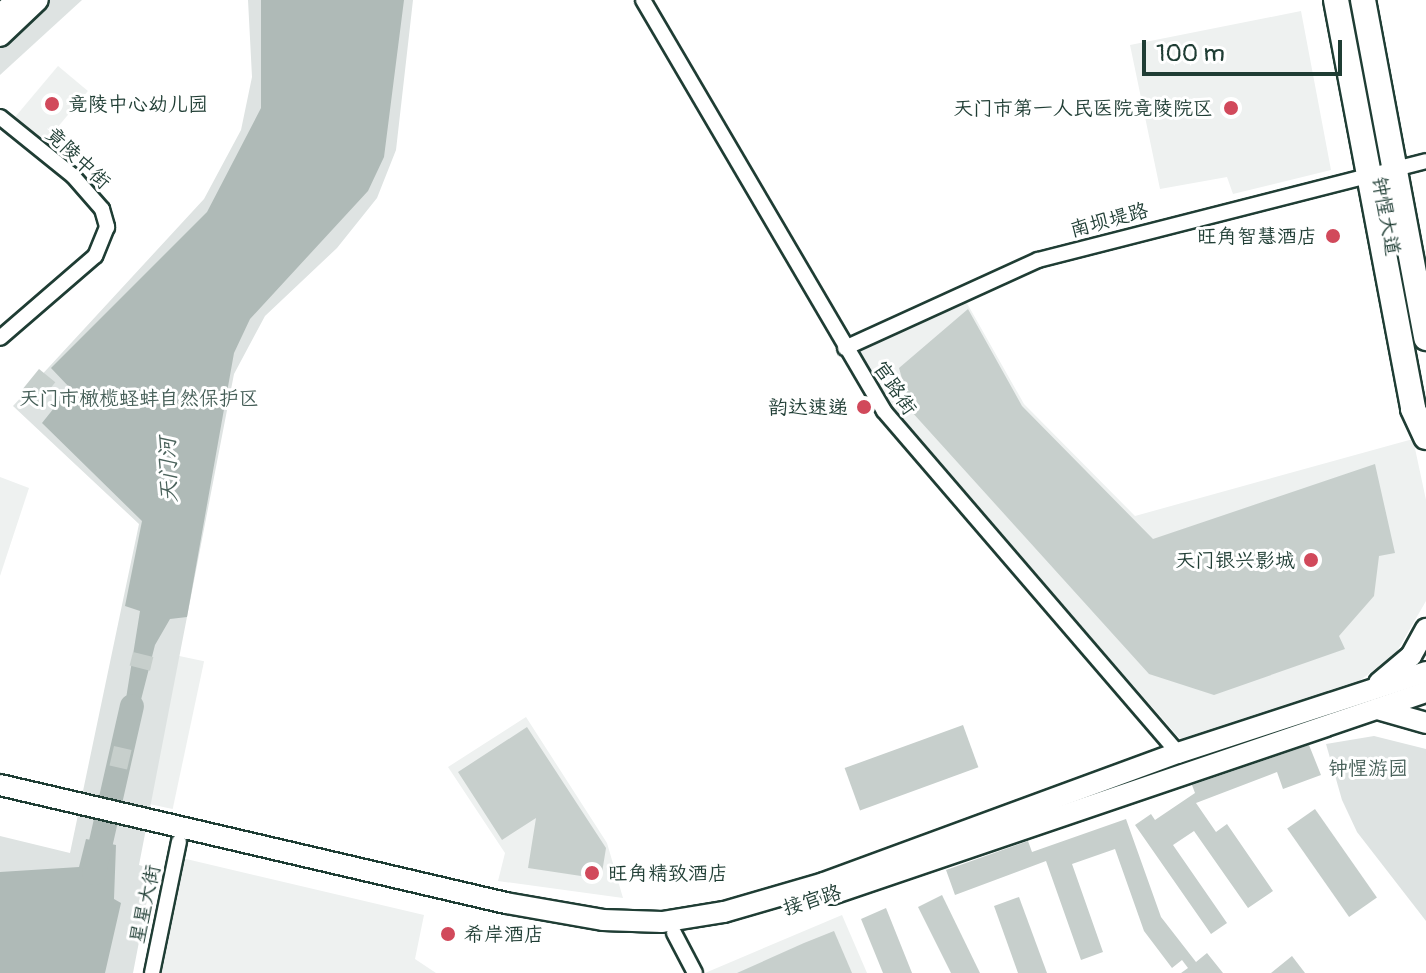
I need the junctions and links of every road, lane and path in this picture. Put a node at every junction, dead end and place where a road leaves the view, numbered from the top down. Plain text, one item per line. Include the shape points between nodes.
1 (16, 0) edge
2 (38, 0) edge
3 (643, 0) edge
4 (1336, 0) edge
5 (1346, 0) edge
6 (1363, 0) edge
7 (1373, 0) edge
8 (0, 15) edge
9 (0, 36) edge
10 (0, 117) edge
11 (1394, 166) edge
12 (1426, 284) edge
13 (0, 338) edge
14 (1426, 338) edge
15 (845, 348) junction
16 (1426, 435) edge
17 (1426, 629) edge
18 (1426, 672) edge
19 (1426, 692) edge
20 (1370, 700) junction
21 (1426, 723) edge
22 (1178, 753) junction
23 (0, 785) edge
24 (0, 798) edge
25 (71, 810) junction
26 (180, 836) junction
27 (674, 933) junction
28 (152, 973) edge
29 (695, 973) edge

1 - 8 main road
2 - 9 main road
3 - 15 street, 官路街
4 - 11 highway
5 - 11 highway, 钟惺大道
6 - 11 highway, 钟惺大道
7 - 11 highway
10 - 13 street, 竟陵中街 via 73,176 102,209 107,227 95,256
11 - 12 highway
11 - 14 highway, 钟惺大道
11 - 15 street, 南坝堤路 via 1038,260
11 - 16 highway, 钟惺大道
15 - 22 street, 官路街 via 896,427
17 - 20 main road via 1411,656
18 - 20 main road, 接官路
19 - 20 main road, 接官路
20 - 21 main road
20 - 22 main road, 接官路
20 - 27 main road, 接官路 via 836,893 721,927
22 - 26 main road, 接官路 via 824,883 724,912 662,922 559,913
23 - 25 main road
24 - 25 main road
25 - 26 main road
26 - 27 main road, 接官路 via 572,927
26 - 28 street, 星星大街
27 - 29 street

